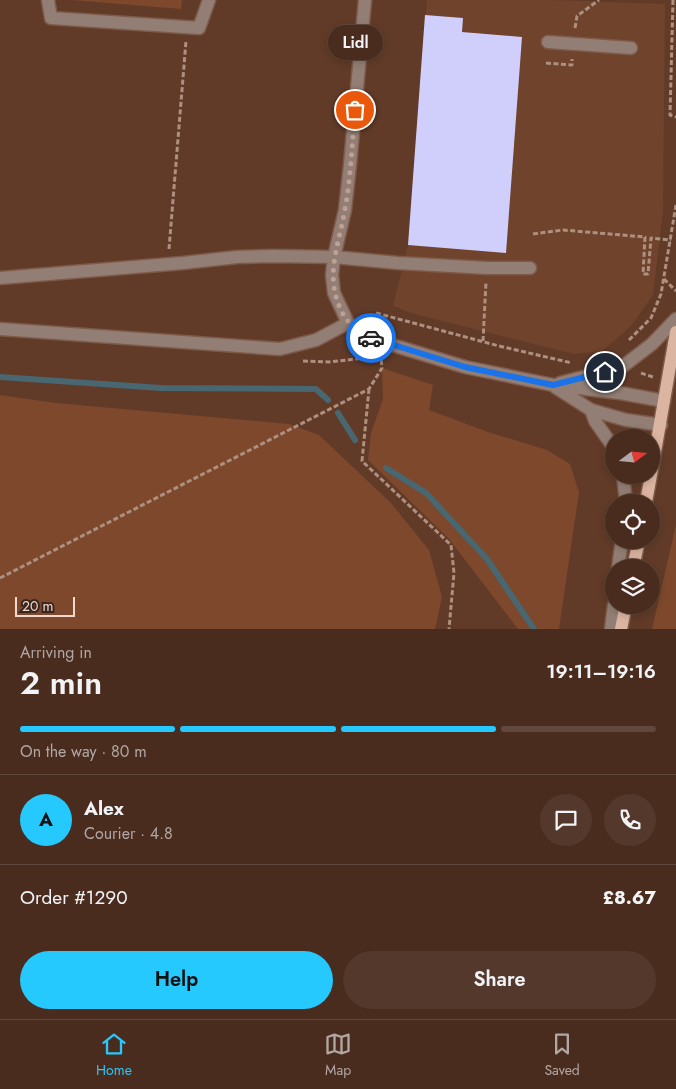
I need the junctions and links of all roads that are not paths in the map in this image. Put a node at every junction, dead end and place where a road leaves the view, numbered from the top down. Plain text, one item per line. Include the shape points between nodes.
1 (48, 0) edge
2 (209, 0) edge
3 (365, 0) edge
4 (548, 42) dead end
5 (631, 48) dead end
6 (334, 257) junction
7 (530, 268) dead end
8 (0, 278) edge
9 (676, 319) edge
10 (348, 322) junction
11 (0, 329) edge
12 (676, 332) edge
13 (553, 385) junction
14 (664, 401) junction
15 (591, 410) junction
16 (661, 426) junction
17 (660, 431) edge
18 (605, 435) edge
19 (613, 614) edge
20 (624, 614) edge
21 (611, 629) edge
22 (621, 629) edge

1 - 2 street via 51,18 199,28
3 - 6 street via 345,210
4 - 5 street
6 - 7 street
6 - 8 street via 237,257
6 - 10 street via 334,293
9 - 13 street via 652,344 622,367
10 - 11 street via 316,340 280,349
10 - 13 street via 366,336 382,342 465,367
12 - 14 main road
13 - 14 street
13 - 15 street
14 - 16 main road
15 - 16 street
15 - 18 street
16 - 17 main road
19 - 21 street
20 - 22 main road

